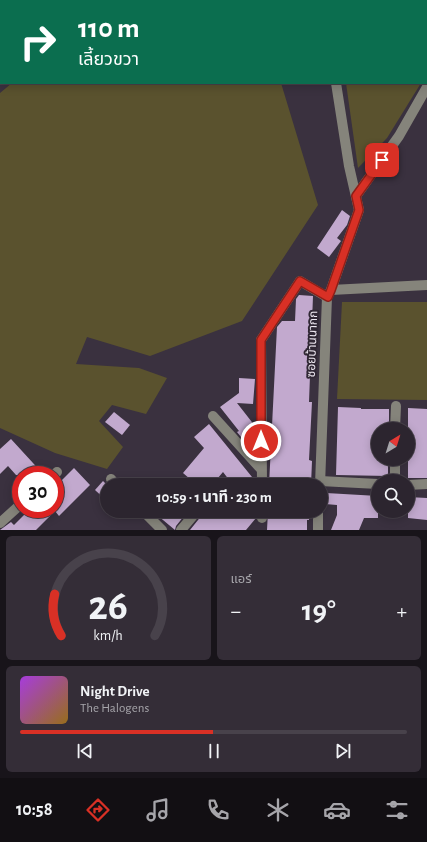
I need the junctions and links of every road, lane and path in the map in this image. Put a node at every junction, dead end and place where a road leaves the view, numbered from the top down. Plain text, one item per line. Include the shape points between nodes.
1 (336, 84) edge
2 (427, 87) edge
3 (356, 196) junction
4 (427, 285) edge
5 (329, 293) junction
6 (396, 406) dead end
7 (213, 416) dead end
8 (395, 422) edge
9 (262, 469) junction
10 (262, 478) edge
11 (320, 478) edge
12 (328, 483) edge
13 (371, 484) edge
14 (415, 484) edge
15 (427, 484) edge
16 (12, 512) edge
17 (150, 518) edge
18 (191, 518) edge
19 (318, 518) edge
20 (0, 523) edge
21 (162, 530) edge
22 (180, 530) edge
23 (318, 530) edge

1 - 3 street, ซอยบ้านนากก
2 - 3 street via 399,136
3 - 5 street, ซอยบ้านนากก via 359,210
4 - 5 street
5 - 9 street via 300,281 261,340
5 - 11 street, ซอยบ้านนากก
6 - 8 street
7 - 9 street
9 - 10 street
12 - 13 street
14 - 15 street
16 - 20 street
17 - 21 street
18 - 22 street
19 - 23 street

